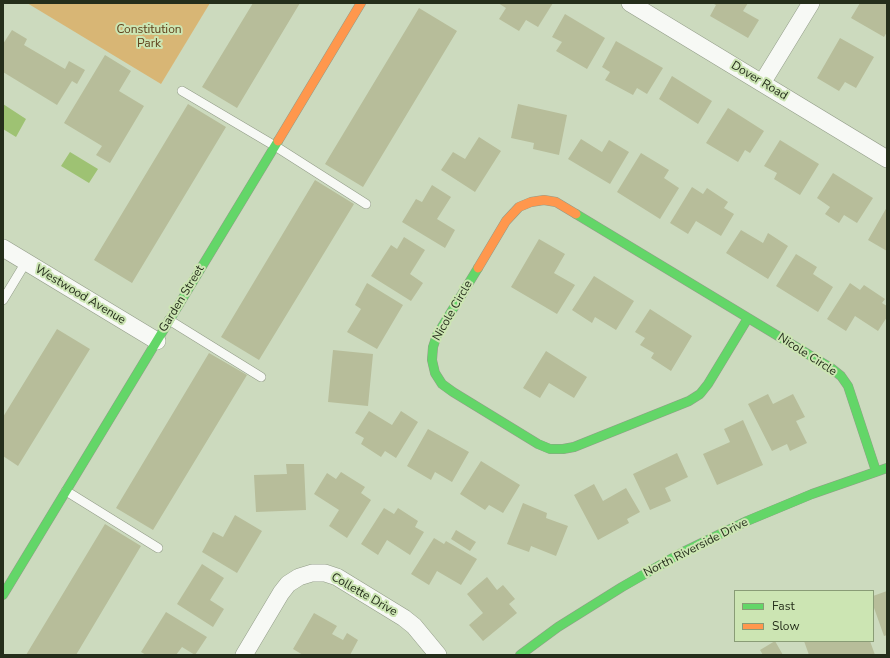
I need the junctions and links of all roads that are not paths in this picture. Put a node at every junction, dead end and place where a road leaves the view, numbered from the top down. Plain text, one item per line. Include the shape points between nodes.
1 (361, 3) edge
2 (630, 3) edge
3 (811, 3) edge
4 (762, 83) junction
5 (182, 91) dead end
6 (275, 146) junction
7 (887, 159) edge
8 (366, 204) dead end
9 (3, 248) edge
10 (26, 262) junction
11 (3, 300) edge
12 (748, 318) junction
13 (169, 320) junction
14 (156, 341) junction
15 (261, 377) dead end
16 (887, 468) edge
17 (876, 471) junction
18 (66, 491) junction
19 (158, 548) dead end
20 (3, 595) edge
21 (244, 655) edge
22 (438, 655) edge
23 (520, 655) edge

1 - 6 street, Garden Street
2 - 4 street, Dover Road
3 - 4 street
4 - 7 street, Dover Road
5 - 6 lane
6 - 8 lane
6 - 13 street, Garden Street
9 - 10 street, Westwood Avenue
10 - 11 lane
10 - 14 street, Westwood Avenue
12 - 12 street, Nicole Circle via 700,394 689,401 574,447 563,449 550,449 538,444 453,392 442,384 435,373 432,360 437,335 506,221 519,207 544,200 556,202
12 - 17 street, Nicole Circle via 841,376 848,386
13 - 14 street, Garden Street
13 - 15 lane
14 - 18 street, Garden Street
16 - 17 street, North Riverside Drive
17 - 23 street, North Riverside Drive via 747,521 683,552 558,627
18 - 19 lane
18 - 20 street, Garden Street
21 - 22 street, Collette Drive via 288,584 312,573 325,573 337,577 404,618

